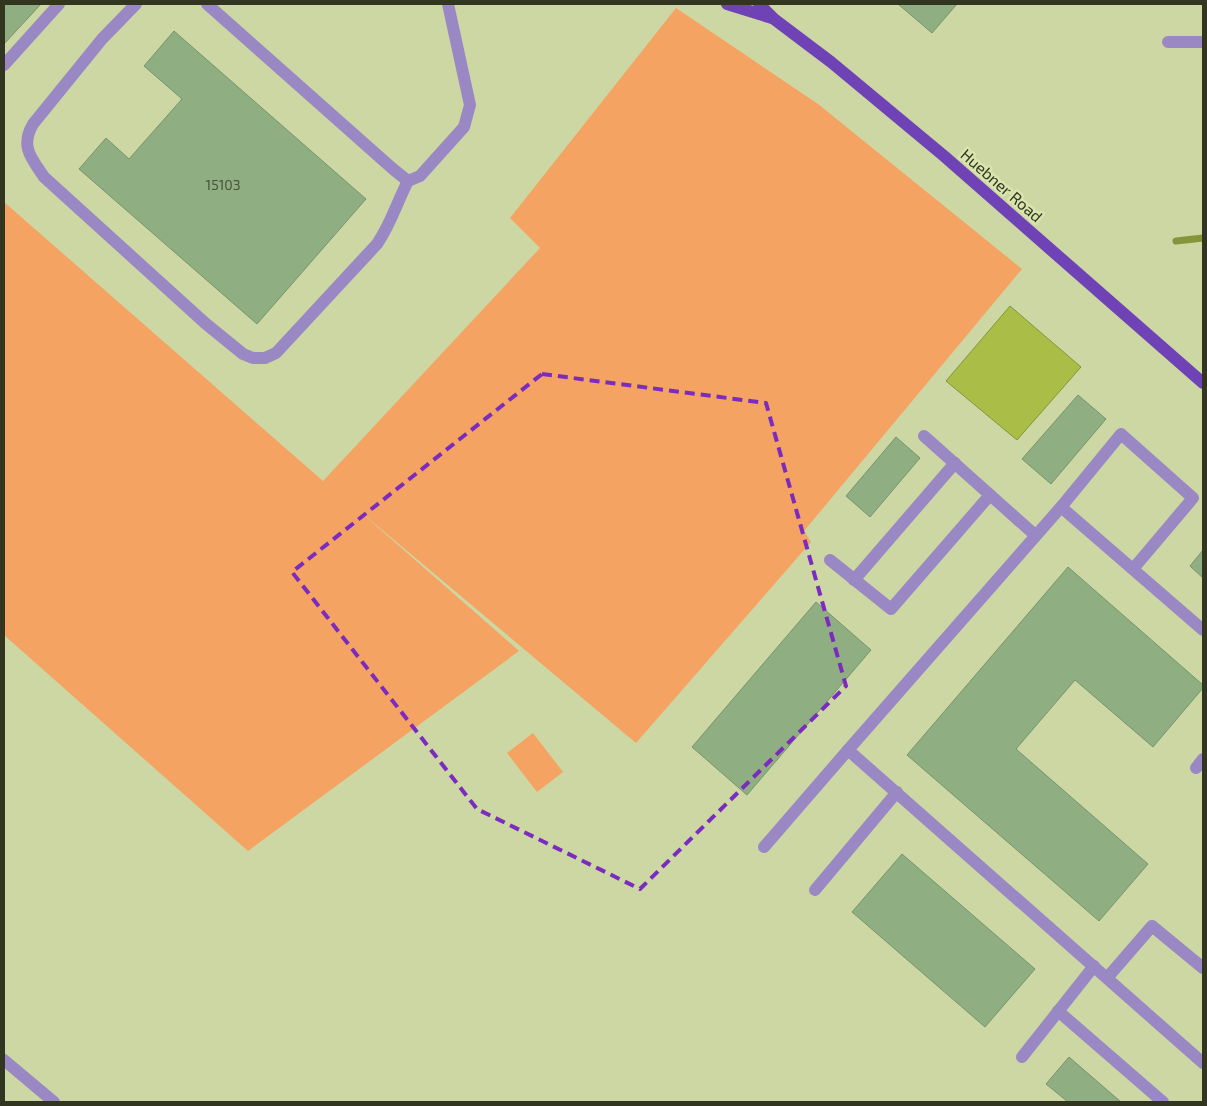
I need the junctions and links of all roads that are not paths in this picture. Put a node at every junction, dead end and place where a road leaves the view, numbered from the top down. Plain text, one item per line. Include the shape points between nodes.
1 (59, 4) edge
2 (136, 4) edge
3 (207, 4) edge
4 (448, 4) edge
5 (727, 4) edge
6 (759, 4) edge
7 (774, 19) junction
8 (1168, 42) dead end
9 (1203, 42) edge
10 (4, 65) edge
11 (408, 181) junction
12 (1203, 383) edge
13 (924, 436) dead end
14 (955, 464) junction
15 (990, 495) junction
16 (1061, 507) junction
17 (1035, 535) junction
18 (830, 560) dead end
19 (1133, 569) junction
20 (854, 580) junction
21 (1203, 630) edge
22 (848, 750) junction
23 (897, 792) junction
24 (764, 847) dead end
25 (815, 890) dead end
26 (1094, 966) junction
27 (1203, 968) edge
28 (1107, 978) junction
29 (1058, 1012) junction
30 (1022, 1057) dead end
31 (4, 1060) edge
32 (1203, 1063) edge
33 (54, 1102) edge
34 (1163, 1102) edge

1 - 10 street
2 - 11 street via 102,39 33,124 27,134 26,146 44,177 205,324 243,354 265,358 276,353 377,244 386,232
3 - 11 street
4 - 11 street via 470,106 464,127 420,176
5 - 7 main road, Huebner Road
6 - 7 main road, Huebner Road
7 - 12 main road, Huebner Road via 929,144
8 - 9 street
13 - 14 street
14 - 15 street
14 - 20 street
15 - 17 street
15 - 20 street via 890,609
16 - 17 street
16 - 19 street
16 - 19 street via 1121,434 1193,498
17 - 22 street
18 - 20 street
19 - 21 street
22 - 23 street
22 - 24 street
23 - 25 street
23 - 26 street
26 - 28 street
26 - 29 street
27 - 28 street via 1152,926
28 - 32 street
29 - 30 street
29 - 34 street
31 - 33 street

